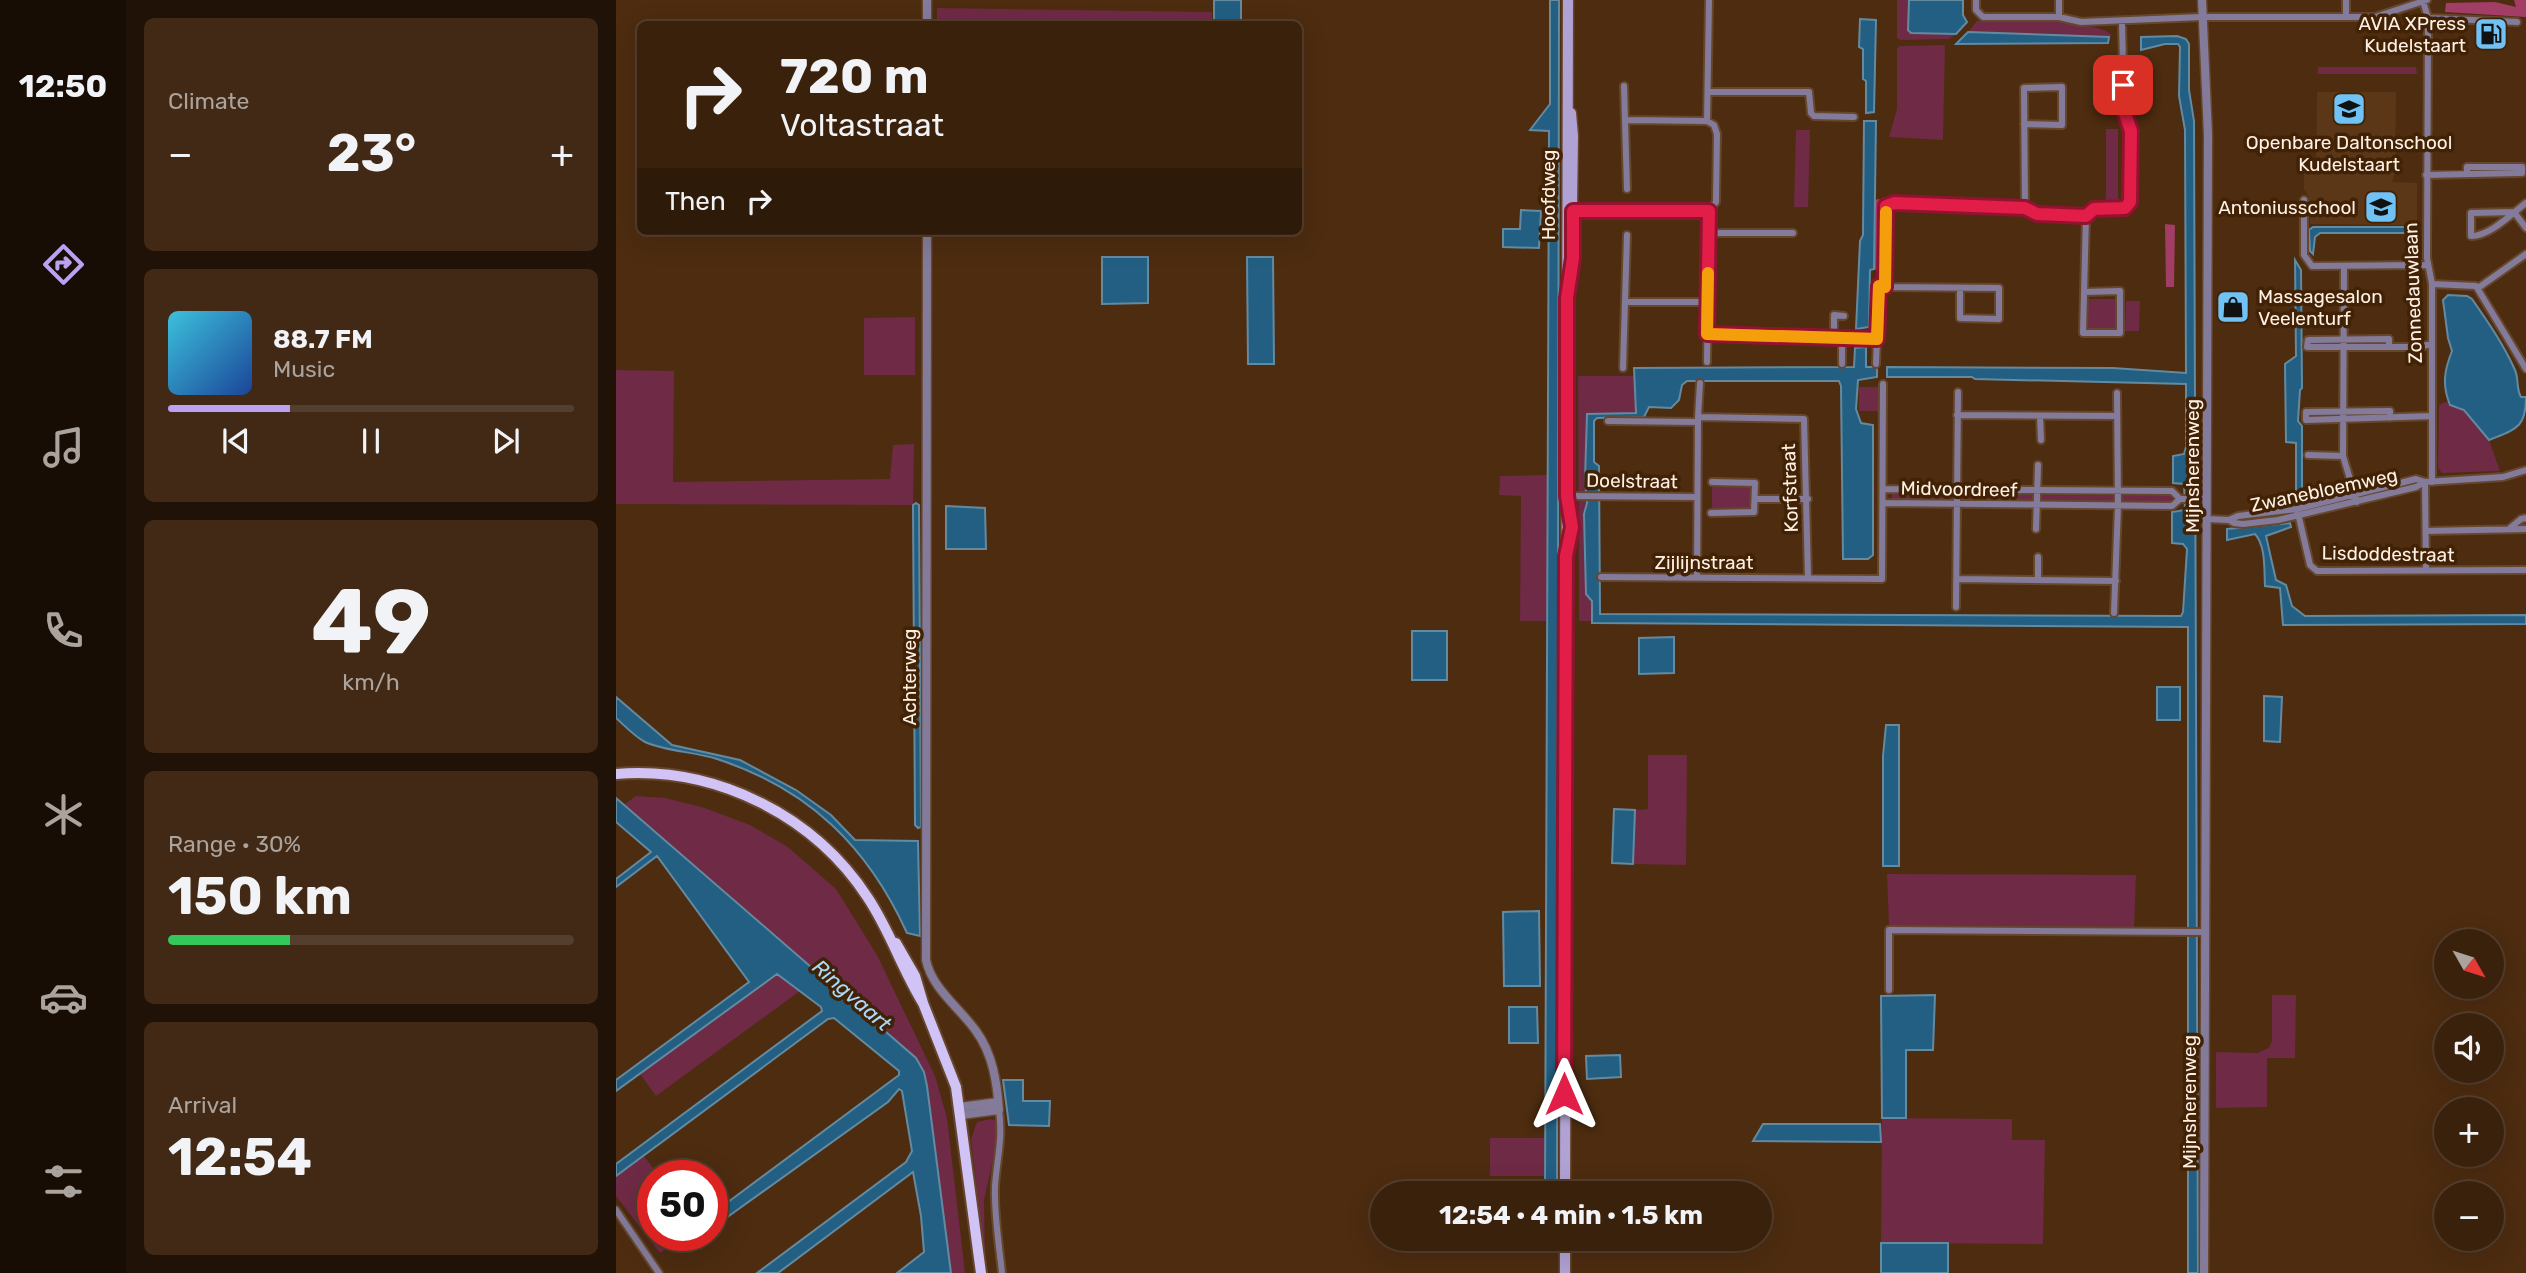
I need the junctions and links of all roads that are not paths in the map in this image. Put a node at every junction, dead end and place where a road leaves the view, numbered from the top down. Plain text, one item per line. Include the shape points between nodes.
1 (927, 0) edge
2 (1568, 0) edge
3 (1709, 0) edge
4 (1976, 0) edge
5 (2059, 0) edge
6 (2202, 0) edge
7 (2346, 0) edge
8 (2425, 1) edge
9 (2059, 17) junction
10 (2202, 17) junction
11 (2346, 18) junction
12 (2428, 18) junction
13 (927, 21) edge
14 (2122, 22) junction
15 (2517, 22) dead end
16 (1624, 86) dead end
17 (1708, 92) junction
18 (1854, 117) dead end
19 (1627, 120) junction
20 (1707, 121) junction
21 (2024, 124) junction
22 (2468, 174) junction
23 (2426, 175) junction
24 (1626, 189) dead end
25 (2304, 200) dead end
26 (2526, 204) edge
27 (2025, 208) junction
28 (1569, 211) junction
29 (1709, 211) junction
30 (2514, 212) junction
31 (2086, 216) junction
32 (2526, 228) edge
33 (1709, 233) junction
34 (1793, 233) dead end
35 (927, 235) edge
36 (1627, 235) dead end
37 (2526, 254) edge
38 (2427, 265) junction
39 (2344, 266) junction
40 (2432, 284) junction
41 (1885, 287) junction
42 (1960, 288) junction
43 (2478, 288) junction
44 (2084, 292) junction
45 (1626, 302) junction
46 (1708, 302) junction
47 (1844, 316) dead end
48 (1707, 334) junction
49 (1834, 337) junction
50 (1842, 338) junction
51 (1877, 339) junction
52 (2344, 343) junction
53 (2432, 344) junction
54 (2523, 354) edge
55 (1707, 362) dead end
56 (1877, 364) dead end
57 (1842, 365) dead end
58 (1623, 368) dead end
59 (2526, 369) edge
60 (1700, 383) dead end
61 (1883, 384) dead end
62 (1958, 392) dead end
63 (2117, 393) dead end
64 (1957, 415) junction
65 (2343, 415) junction
66 (2040, 416) junction
67 (2116, 416) junction
68 (2432, 416) junction
69 (1698, 419) junction
70 (1608, 421) dead end
71 (2041, 440) dead end
72 (2308, 456) dead end
73 (2343, 456) junction
74 (2038, 465) dead end
75 (2526, 470) edge
76 (1712, 482) dead end
77 (2429, 482) junction
78 (1883, 489) junction
79 (2118, 490) junction
80 (1959, 492) junction
81 (2038, 492) junction
82 (1567, 496) junction
83 (1697, 497) junction
84 (2356, 498) junction
85 (1756, 499) junction
86 (1808, 499) junction
87 (2181, 499) junction
88 (2203, 499) junction
89 (1883, 503) junction
90 (1958, 505) junction
91 (2036, 506) junction
92 (2118, 506) junction
93 (1711, 513) dead end
94 (2297, 513) junction
95 (2526, 518) edge
96 (2207, 519) junction
97 (2509, 529) junction
98 (2526, 529) edge
99 (2036, 530) dead end
100 (2426, 531) junction
101 (2038, 557) dead end
102 (2426, 570) junction
103 (2526, 570) edge
104 (1601, 577) dead end
105 (1697, 577) junction
106 (1808, 578) junction
107 (1958, 579) junction
108 (2038, 580) junction
109 (2116, 581) junction
110 (1956, 607) dead end
111 (2114, 613) dead end
112 (616, 774) edge
113 (2202, 931) junction
114 (1889, 990) dead end
115 (999, 1106) junction
116 (960, 1111) junction
117 (1565, 1181) edge
118 (616, 1210) edge
119 (1565, 1251) edge
120 (659, 1273) edge
121 (981, 1273) edge
122 (1002, 1273) edge
123 (1565, 1273) edge
124 (2204, 1273) edge

1 - 13 street
2 - 28 main road, Hoofdweg
3 - 17 street
4 - 9 street via 1976,10 1983,17
5 - 9 street
6 - 10 street, Mijnsherenweg
7 - 11 street
8 - 11 street via 2375,17
8 - 12 street, Zonnedauwlaan
9 - 14 street
10 - 11 street
10 - 14 street
10 - 88 street, Mijnsherenweg via 2208,135
12 - 15 street
12 - 23 street, Zonnedauwlaan
14 - 31 street via 2124,111 2131,131 2130,202 2125,208 2094,209
16 - 19 street
17 - 18 street via 1810,92 1814,116
17 - 20 street
19 - 20 street
19 - 24 street
20 - 29 street via 1717,134 1716,202
21 - 21 street via 2062,125 2062,87 2024,88
21 - 27 street
22 - 22 street via 2468,167 2522,167 2522,173
22 - 23 street
23 - 38 street, Zonnedauwlaan
25 - 39 street via 2307,262
26 - 30 street
27 - 31 street via 2037,214
27 - 41 street via 1886,206
28 - 29 street
28 - 82 main road, Hoofdweg
29 - 33 street
30 - 30 street via 2481,236 2471,236 2471,213
30 - 32 street
31 - 44 street
33 - 34 street
33 - 46 street
35 - 115 street, Achterweg via 926,960 934,981 988,1050
36 - 45 street
37 - 43 street
38 - 39 street
38 - 40 street, Zonnedauwlaan
39 - 52 street
40 - 43 street
40 - 53 street, Zonnedauwlaan
41 - 42 street
41 - 51 street via 1879,286
42 - 42 street via 2000,288 1999,319 1960,318
43 - 54 street
44 - 44 street via 2083,333 2120,333 2120,291
45 - 46 street
45 - 58 street
46 - 48 street
47 - 49 street via 1834,316
48 - 49 street
48 - 55 street
49 - 50 street
50 - 51 street
50 - 57 street
51 - 56 street
52 - 52 street via 2307,347 2308,340
52 - 53 street
52 - 65 street
53 - 68 street, Zonnedauwlaan
54 - 59 street
60 - 69 street
61 - 78 street
62 - 64 street
63 - 67 street
64 - 66 street
64 - 80 street
65 - 65 street via 2306,420 2306,412
65 - 68 street
65 - 73 street
66 - 67 street
66 - 71 street
67 - 79 street
68 - 77 street, Zonnedauwlaan
69 - 70 street, Korfstraat
69 - 83 street
69 - 86 street, Korfstraat via 1804,419
72 - 73 street
73 - 84 street
74 - 81 street, Midvoordreef
75 - 77 street, Zwanebloemweg via 2503,477
76 - 85 street via 1755,482
77 - 84 street, Zwanebloemweg via 2416,479
77 - 100 street, Zonnedauwlaan
78 - 80 street, Midvoordreef
78 - 89 street, Midvoordreef
79 - 81 street, Midvoordreef
79 - 87 street, Midvoordreef via 2172,491
79 - 92 street
80 - 81 street, Midvoordreef
80 - 90 street
81 - 91 street, Midvoordreef
82 - 83 street, Doelstraat
82 - 117 main road, Hoofdweg
83 - 105 street
84 - 94 street, Zwanebloemweg
85 - 86 street
85 - 93 street via 1754,513
86 - 106 street, Korfstraat
87 - 88 street, Midvoordreef
87 - 92 street, Midvoordreef via 2172,506
88 - 96 street, Mijnsherenweg
89 - 90 street, Midvoordreef
89 - 106 street, Zijlijnstraat via 1882,579
90 - 91 street, Midvoordreef
90 - 107 street
91 - 92 street, Midvoordreef
91 - 99 street, Midvoordreef
92 - 109 street
94 - 96 street, Zwanebloemweg
94 - 102 street, Lisdoddestraat via 2310,565 2317,571
95 - 97 street
96 - 113 street, Mijnsherenweg
97 - 98 street
97 - 100 street
100 - 102 street, Zonnedauwlaan
101 - 108 street
102 - 103 street, Lisdoddestraat
104 - 105 street, Zijlijnstraat
105 - 106 street, Zijlijnstraat
107 - 108 street
107 - 110 street
108 - 109 street
109 - 111 street
112 - 116 main road via 668,774 717,784 763,803 806,831 842,865 868,898 923,1003 948,1063
113 - 114 street via 1889,930
113 - 124 street, Mijnsherenweg
115 - 116 street
115 - 122 street, Achterweg via 1002,1133 995,1208
116 - 121 main road via 968,1129 967,1164
118 - 120 street
119 - 123 main road

